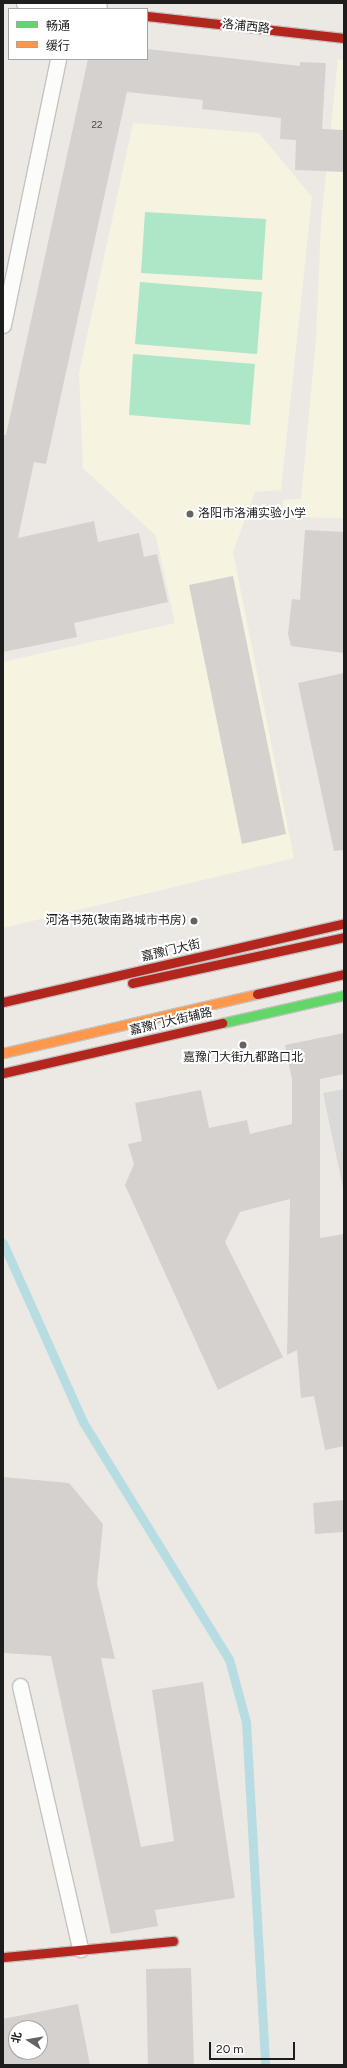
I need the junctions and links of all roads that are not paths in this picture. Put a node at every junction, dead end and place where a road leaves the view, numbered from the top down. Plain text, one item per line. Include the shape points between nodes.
1 (28, 3) edge
2 (73, 8) edge
3 (148, 16) edge
4 (344, 38) edge
5 (58, 60) edge
6 (3, 325) edge
7 (344, 923) edge
8 (344, 937) edge
9 (344, 974) edge
10 (119, 986) dead end
11 (104, 989) dead end
12 (344, 995) edge
13 (3, 1002) edge
14 (3, 1011) edge
15 (3, 1053) edge
16 (3, 1073) edge
17 (20, 1686) dead end
18 (173, 1941) dead end
19 (80, 1949) junction
20 (3, 1957) edge

1 - 2 street
3 - 4 main road, 洛浦西路
5 - 6 lane
7 - 13 main road, 嘉豫门大街
8 - 10 main road
9 - 15 main road
11 - 14 main road
12 - 16 main road, 嘉豫门大街辅路
17 - 19 lane
18 - 19 main road
19 - 20 main road

